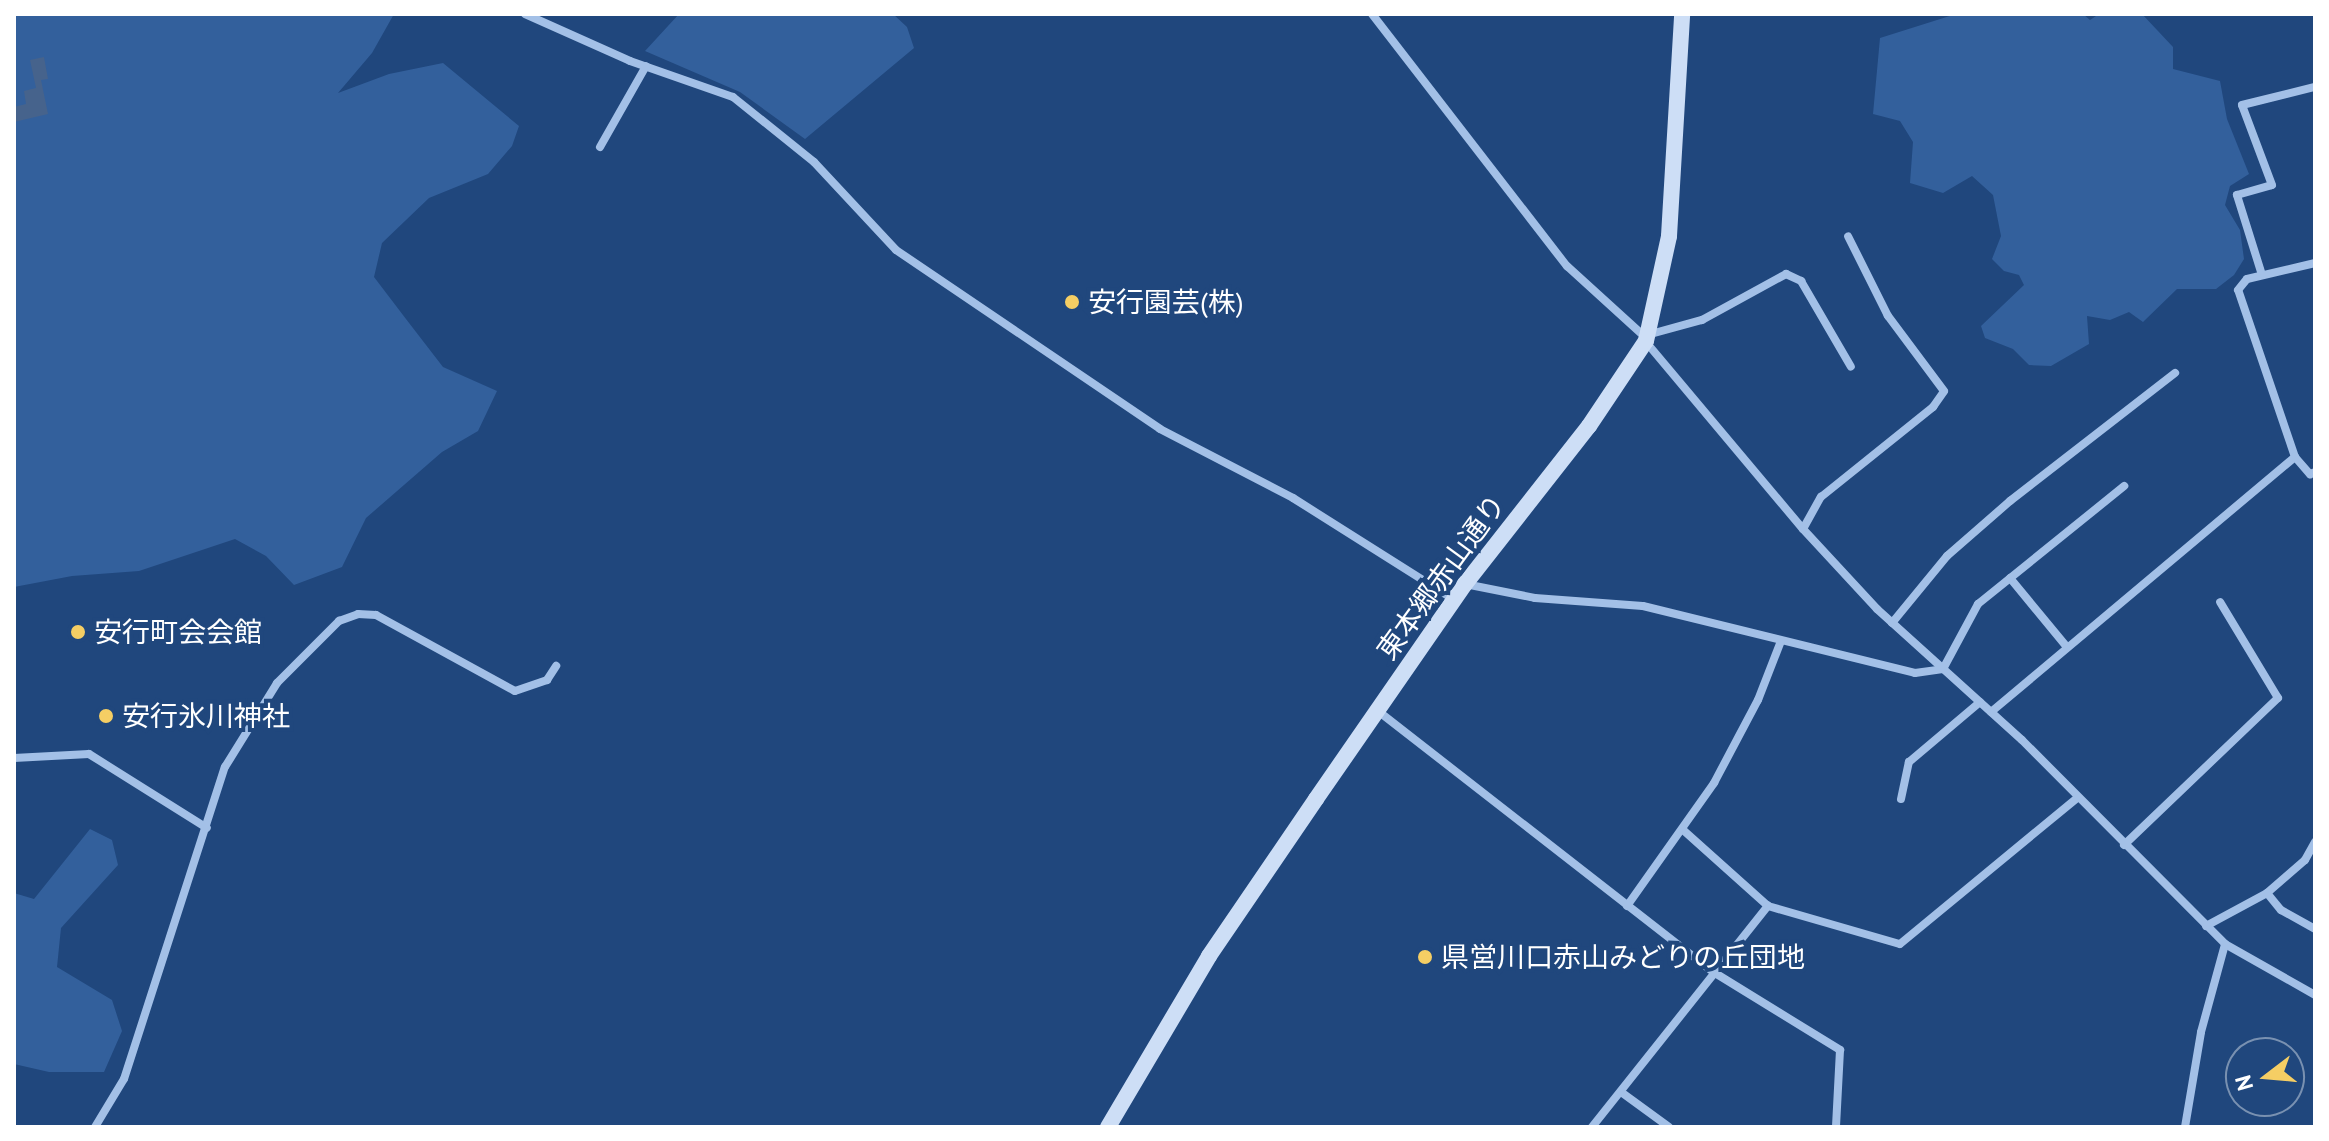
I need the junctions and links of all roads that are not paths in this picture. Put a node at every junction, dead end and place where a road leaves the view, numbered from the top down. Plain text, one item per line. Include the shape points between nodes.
1 (525, 14) edge
2 (1372, 14) edge
3 (1682, 14) edge
4 (646, 66) junction
5 (2315, 87) edge
6 (600, 147) dead end
7 (1848, 236) dead end
8 (2315, 263) edge
9 (2262, 275) junction
10 (1646, 338) junction
11 (1851, 367) dead end
12 (2175, 373) dead end
13 (2295, 457) junction
14 (2315, 472) edge
15 (2124, 486) dead end
16 (1803, 529) junction
17 (2010, 578) junction
18 (1465, 584) junction
19 (1454, 600) junction
20 (2220, 602) dead end
21 (1892, 623) junction
22 (1781, 641) junction
23 (2066, 646) junction
24 (556, 666) dead end
25 (1943, 669) junction
26 (1980, 702) junction
27 (1377, 710) junction
28 (1991, 712) junction
29 (14, 758) edge
30 (2077, 798) junction
31 (1901, 799) dead end
32 (207, 828) junction
33 (1682, 829) junction
34 (2315, 842) edge
35 (2124, 845) junction
36 (2267, 893) junction
37 (1627, 906) junction
38 (1768, 906) junction
39 (2206, 926) junction
40 (2315, 929) edge
41 (2225, 944) junction
42 (1715, 973) junction
43 (2315, 995) edge
44 (1621, 1092) junction
45 (95, 1127) edge
46 (1108, 1127) edge
47 (1592, 1127) edge
48 (1669, 1127) edge
49 (1836, 1127) edge
50 (2185, 1127) edge

1 - 4 street
2 - 10 street via 1557,255
3 - 10 street, 東本郷赤山通り via 1669,236
4 - 6 street
4 - 19 street via 733,97 814,162 896,250 1160,429 1293,498
5 - 9 street via 2242,105 2272,185 2237,195
7 - 16 street via 1888,316 1944,391 1933,407 1821,497
8 - 9 street
9 - 13 street via 2247,279 2238,290
10 - 11 street via 1702,320 1786,274 1801,281
10 - 16 street
10 - 18 street, 東本郷赤山通り via 1589,426
12 - 21 street via 1947,556
13 - 14 street via 2310,474
13 - 23 street
15 - 17 street
16 - 21 street
17 - 23 street
17 - 25 street via 1978,604
18 - 19 street, 東本郷赤山通り
18 - 22 street via 1535,598 1643,606
19 - 27 street, 東本郷赤山通り
20 - 35 street via 2278,698
21 - 25 street
22 - 25 street via 1915,673
22 - 33 street via 1758,700
23 - 28 street
24 - 32 street via 547,680 515,691 376,615 339,621 277,683 225,767
25 - 26 street
26 - 28 street
26 - 31 street via 1909,762
27 - 37 street
27 - 46 street, 東本郷赤山通り via 1209,956
28 - 30 street
29 - 32 street via 89,754
30 - 35 street
30 - 38 street via 1900,944
32 - 45 street via 124,1079
33 - 37 street
33 - 38 street
34 - 36 street via 2305,860
35 - 39 street
36 - 39 street
36 - 40 street via 2281,910
37 - 42 street
38 - 42 street
39 - 41 street
41 - 43 street
41 - 50 street via 2201,1032
42 - 44 street
42 - 49 street via 1840,1050
44 - 47 street
44 - 48 street

